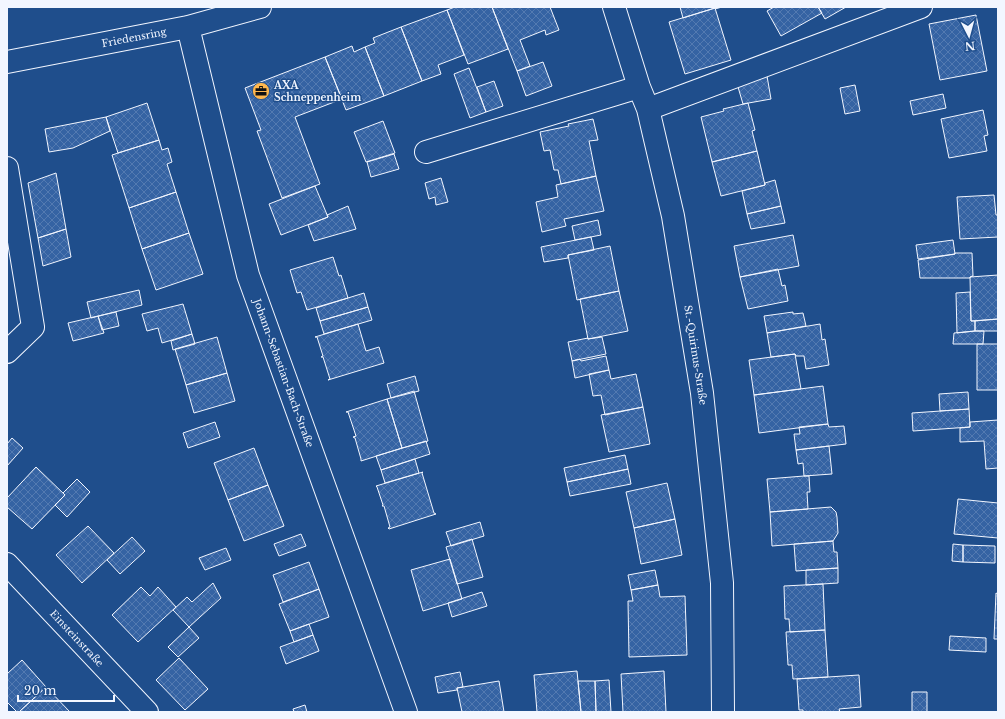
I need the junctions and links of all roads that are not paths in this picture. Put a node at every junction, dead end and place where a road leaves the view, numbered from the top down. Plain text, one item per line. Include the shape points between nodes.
1 (614, 7) edge
2 (921, 7) edge
3 (246, 9) edge
4 (188, 27) junction
5 (7, 62) edge
6 (639, 87) junction
7 (648, 109) junction
8 (426, 152) dead end
9 (7, 168) edge
10 (7, 352) edge
11 (7, 564) edge
12 (147, 712) edge
13 (406, 712) edge
14 (723, 712) edge

1 - 6 street, St.-Quirinus-Straße
2 - 7 street
3 - 4 street, Friedensring
4 - 5 street, Friedensring
4 - 13 street, Johann-Sebastian-Bach-Straße via 248,275
6 - 7 street, St.-Quirinus-Straße
6 - 8 street
7 - 14 street, St.-Quirinus-Straße via 673,216 702,392 722,583
9 - 10 street via 33,327
11 - 12 street, Einsteinstraße

